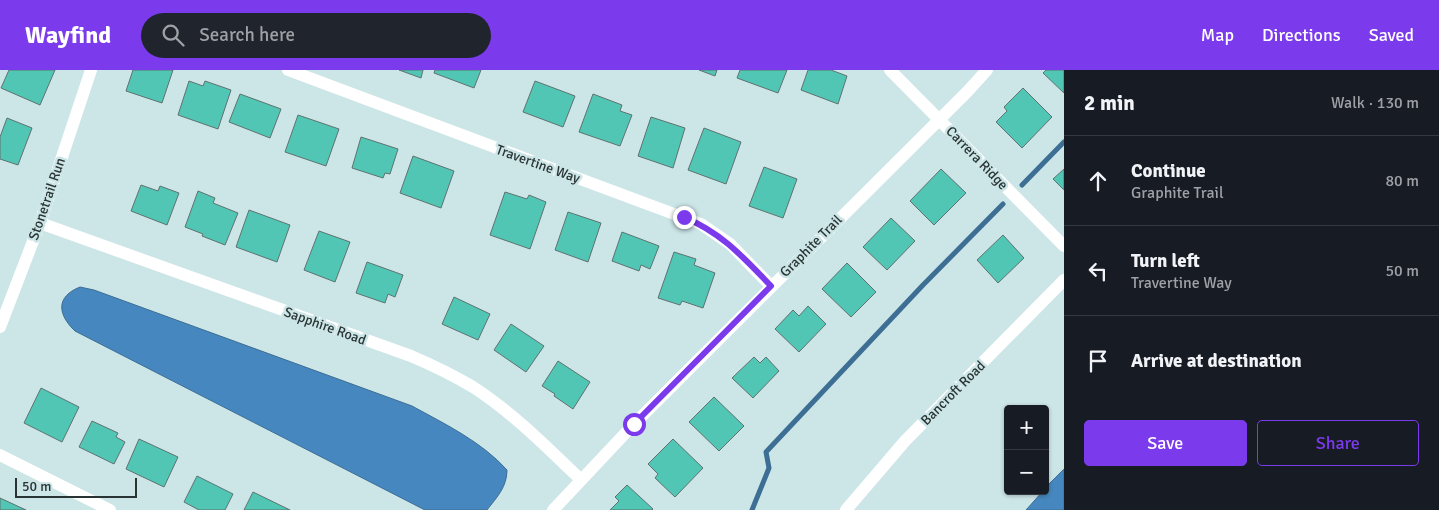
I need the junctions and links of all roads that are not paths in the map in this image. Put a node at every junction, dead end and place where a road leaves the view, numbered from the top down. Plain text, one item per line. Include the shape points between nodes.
1 (90, 70) edge
2 (288, 70) edge
3 (890, 70) edge
4 (987, 70) edge
5 (940, 119) junction
6 (40, 223) junction
7 (1064, 246) edge
8 (1064, 280) edge
9 (771, 286) junction
10 (0, 327) edge
11 (0, 455) edge
12 (581, 480) junction
13 (110, 510) edge
14 (553, 510) edge
15 (846, 510) edge

1 - 6 street, Stonetrail Run
2 - 9 street, Travertine Way via 700,224 730,244
3 - 5 street, Carrera Ridge
4 - 5 street, Graphite Trail
5 - 7 street, Carrera Ridge
5 - 9 street, Graphite Trail
6 - 10 street, Stonetrail Run
6 - 12 street, Sapphire Road via 441,369 503,409
8 - 15 street, Bancroft Road via 905,441
9 - 12 street, Graphite Trail
11 - 13 street
12 - 14 street, Graphite Trail

